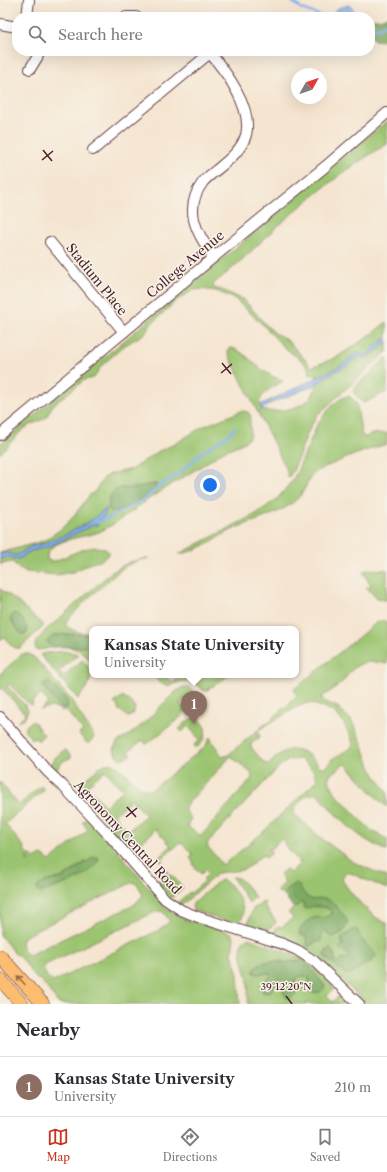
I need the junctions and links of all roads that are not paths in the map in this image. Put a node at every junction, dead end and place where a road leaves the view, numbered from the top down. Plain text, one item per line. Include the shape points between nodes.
1 (29, 0) edge
2 (28, 12) edge
3 (0, 24) edge
4 (12, 27) edge
5 (38, 56) edge
6 (204, 56) edge
7 (212, 56) edge
8 (30, 69) dead end
9 (387, 113) edge
10 (93, 150) dead end
11 (50, 242) dead end
12 (214, 257) junction
13 (124, 332) junction
14 (0, 435) edge
15 (0, 717) edge
16 (0, 956) edge
17 (0, 979) edge
18 (22, 1004) edge
19 (43, 1004) edge
20 (359, 1004) edge

1 - 2 street
3 - 4 street
5 - 8 street
6 - 10 street
7 - 12 street via 237,91 246,117 246,135 240,147 204,181 196,193 193,207 194,224 203,244
9 - 12 street, College Avenue
11 - 13 street, Stadium Place
12 - 13 street, College Avenue
13 - 14 street, College Avenue
15 - 20 street, Agronomy Central Road via 166,899 181,910 198,917 297,950 310,958
19 -> 16 main road
17 - 18 main road

